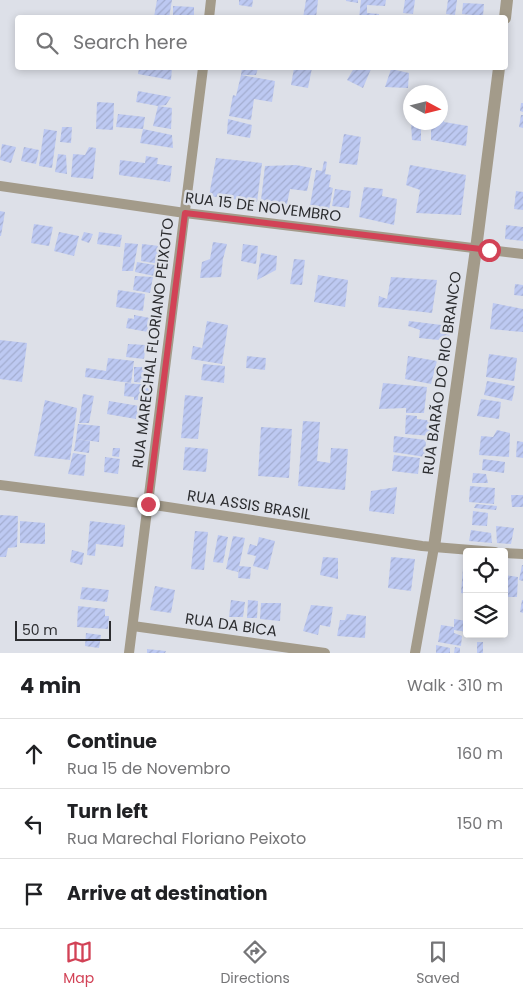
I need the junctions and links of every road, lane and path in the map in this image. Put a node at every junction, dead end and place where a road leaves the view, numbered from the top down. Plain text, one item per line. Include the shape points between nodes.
1 (211, 0) edge
2 (507, 0) edge
3 (209, 15) edge
4 (505, 15) edge
5 (203, 70) edge
6 (499, 70) edge
7 (0, 186) edge
8 (185, 213) junction
9 (476, 249) junction
10 (523, 254) edge
11 (0, 484) edge
12 (148, 504) junction
13 (434, 547) junction
14 (463, 549) edge
15 (508, 552) edge
16 (523, 554) edge
17 (133, 626) junction
18 (129, 653) edge
19 (325, 653) edge
20 (415, 653) edge

1 - 3 street
2 - 4 street
5 - 8 street, RUA MARECHAL FLORIANO PEIXOTO
6 - 9 street, RUA BARÃO DO RIO BRANCO
7 - 8 street, RUA 15 DE NOVEMBRO
8 - 9 street, RUA 15 DE NOVEMBRO
8 - 12 street, RUA MARECHAL FLORIANO PEIXOTO
9 - 10 street, RUA 15 DE NOVEMBRO
9 - 13 street, RUA BARÃO DO RIO BRANCO
11 - 12 street, RUA ASSIS BRASIL
12 - 13 street, RUA ASSIS BRASIL
12 - 17 street, RUA MARECHAL FLORIANO PEIXOTO
13 - 14 street, RUA ASSIS BRASIL
13 - 20 street, RUA BARÃO DO RIO BRANCO
15 - 16 street
17 - 18 street, RUA MARECHAL FLORIANO PEIXOTO
17 - 19 street, RUA DA BICA

